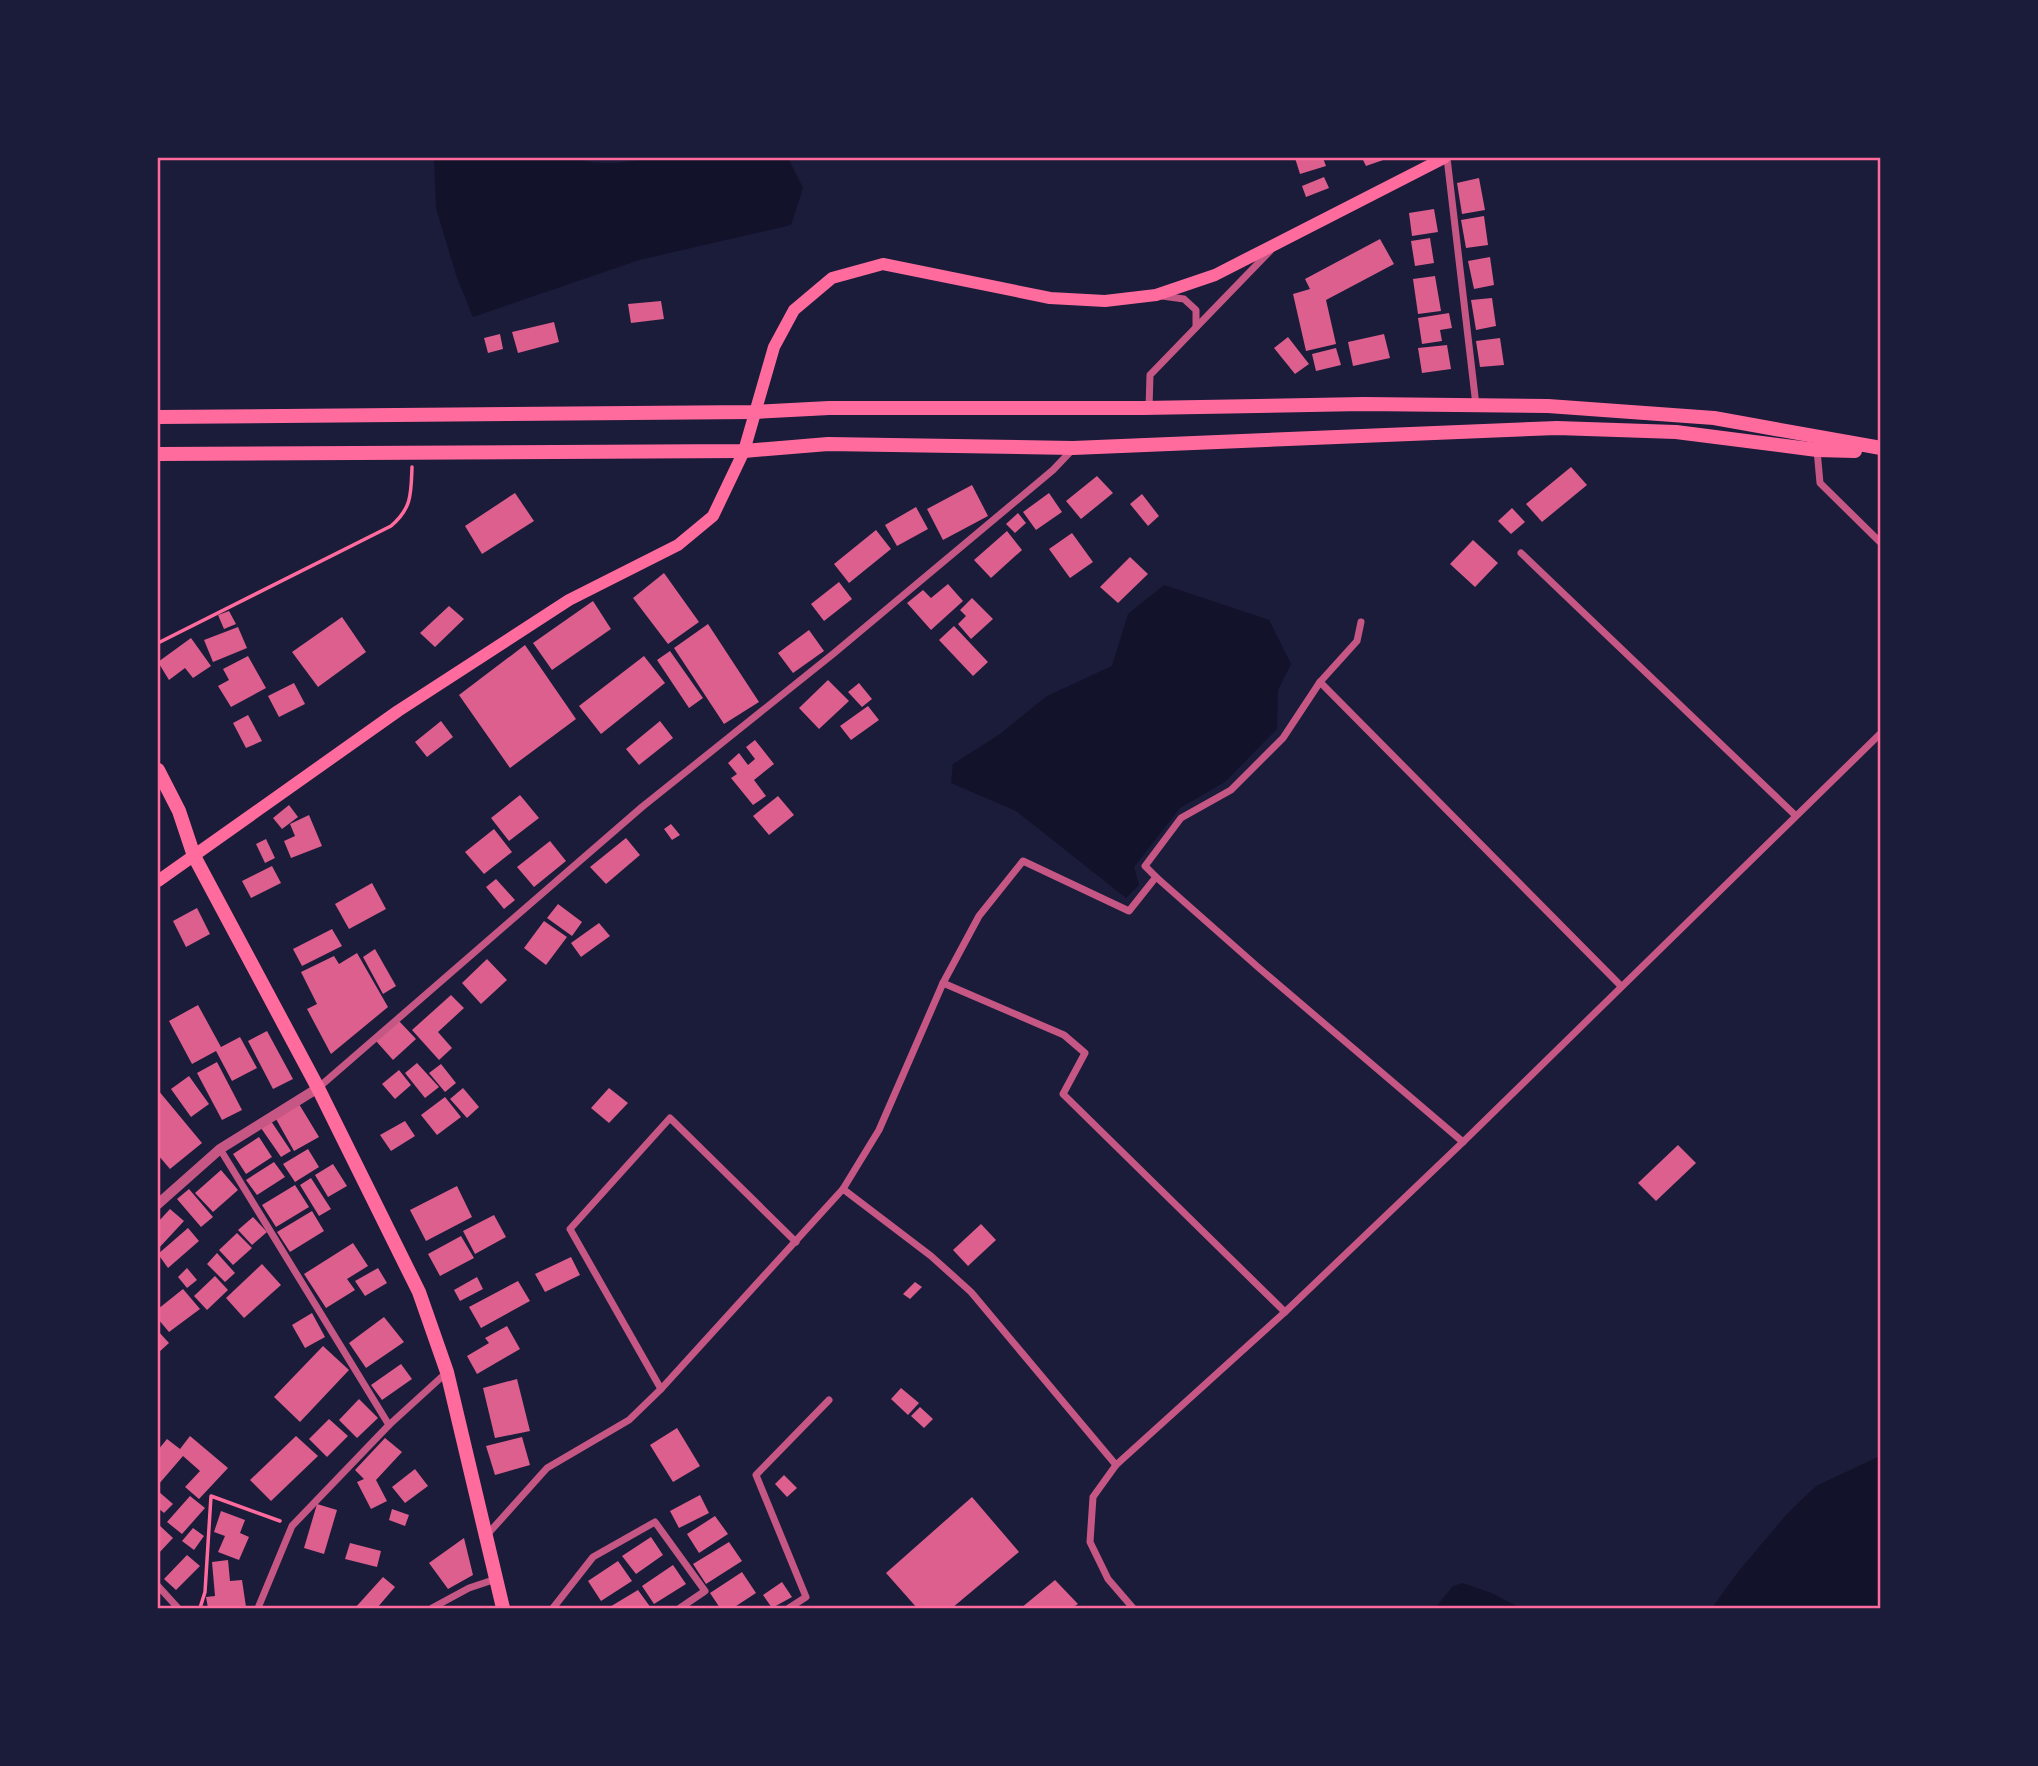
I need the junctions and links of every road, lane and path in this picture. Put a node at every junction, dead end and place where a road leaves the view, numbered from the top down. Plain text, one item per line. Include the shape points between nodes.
1 (1446, 158) edge
2 (1276, 245) junction
3 (1156, 295) junction
4 (1196, 327) junction
5 (1476, 405) junction
6 (1149, 408) junction
7 (754, 412) junction
8 (158, 417) edge
9 (1815, 443) junction
10 (1073, 448) junction
11 (1881, 449) edge
12 (744, 451) junction
13 (158, 454) edge
14 (412, 454) junction
15 (1881, 543) edge
16 (1521, 554) dead end
17 (1361, 622) dead end
18 (158, 643) edge
19 (1320, 682) junction
20 (1881, 733) edge
21 (158, 770) edge
22 (1795, 815) junction
23 (194, 856) junction
24 (1156, 877) junction
25 (158, 881) edge
26 (943, 983) junction
27 (1621, 986) junction
28 (318, 1088) junction
29 (1463, 1142) junction
30 (220, 1149) junction
31 (843, 1189) junction
32 (158, 1204) edge
33 (796, 1242) junction
34 (1285, 1312) junction
35 (447, 1372) junction
36 (661, 1389) junction
37 (829, 1400) dead end
38 (389, 1425) junction
39 (1116, 1465) junction
40 (292, 1526) junction
41 (485, 1537) junction
42 (496, 1579) junction
43 (158, 1587) edge
44 (178, 1608) edge
45 (200, 1608) edge
46 (258, 1608) edge
47 (432, 1608) edge
48 (503, 1608) edge
49 (553, 1608) edge
50 (680, 1608) edge
51 (789, 1608) edge
52 (1132, 1608) edge

1 - 2 main road
1 - 5 street
2 - 3 main road via 1215,275
2 - 4 street
3 - 4 street via 1184,299 1196,310
3 - 7 main road via 1105,301 1050,298 883,264 832,278 794,310 774,347
4 - 6 street via 1150,375
5 - 6 main road
5 - 9 main road via 1714,418
6 - 7 main road
7 - 8 main road
7 - 12 main road
9 - 10 main road via 1558,428
9 - 11 main road
9 - 15 street via 1820,483
10 - 12 main road via 828,444
10 - 28 street via 834,654 632,815
12 - 14 main road
12 - 23 main road via 713,516 678,545 569,600 398,711
13 - 14 main road
14 - 18 path via 409,503 391,526
16 - 22 street
17 - 19 street via 1357,641
19 - 24 street via 1283,738 1231,790 1181,818 1145,866
19 - 27 street
20 - 22 street
21 - 23 main road
22 - 27 street
23 - 25 main road
23 - 28 main road
24 - 26 street via 1129,911 1023,861 979,916
24 - 29 street
26 - 31 street via 879,1130
26 - 34 street via 1064,1035 1086,1053 1063,1094
27 - 29 street
28 - 30 street
28 - 35 main road via 419,1292
29 - 34 street
30 - 32 street
30 - 38 street
31 - 33 street
31 - 39 street via 971,1292
33 - 36 street
33 - 36 street via 670,1118 570,1229
34 - 39 street
35 - 38 street
35 - 41 main road
36 - 41 street via 629,1420 547,1468
37 - 51 street via 756,1475 806,1597
38 - 40 street
39 - 52 street via 1093,1497 1090,1542 1108,1579
40 - 45 path via 211,1496
40 - 46 street
41 - 42 main road
42 - 47 street
42 - 48 main road
43 - 44 street
49 - 50 street via 593,1557 655,1522 705,1591

